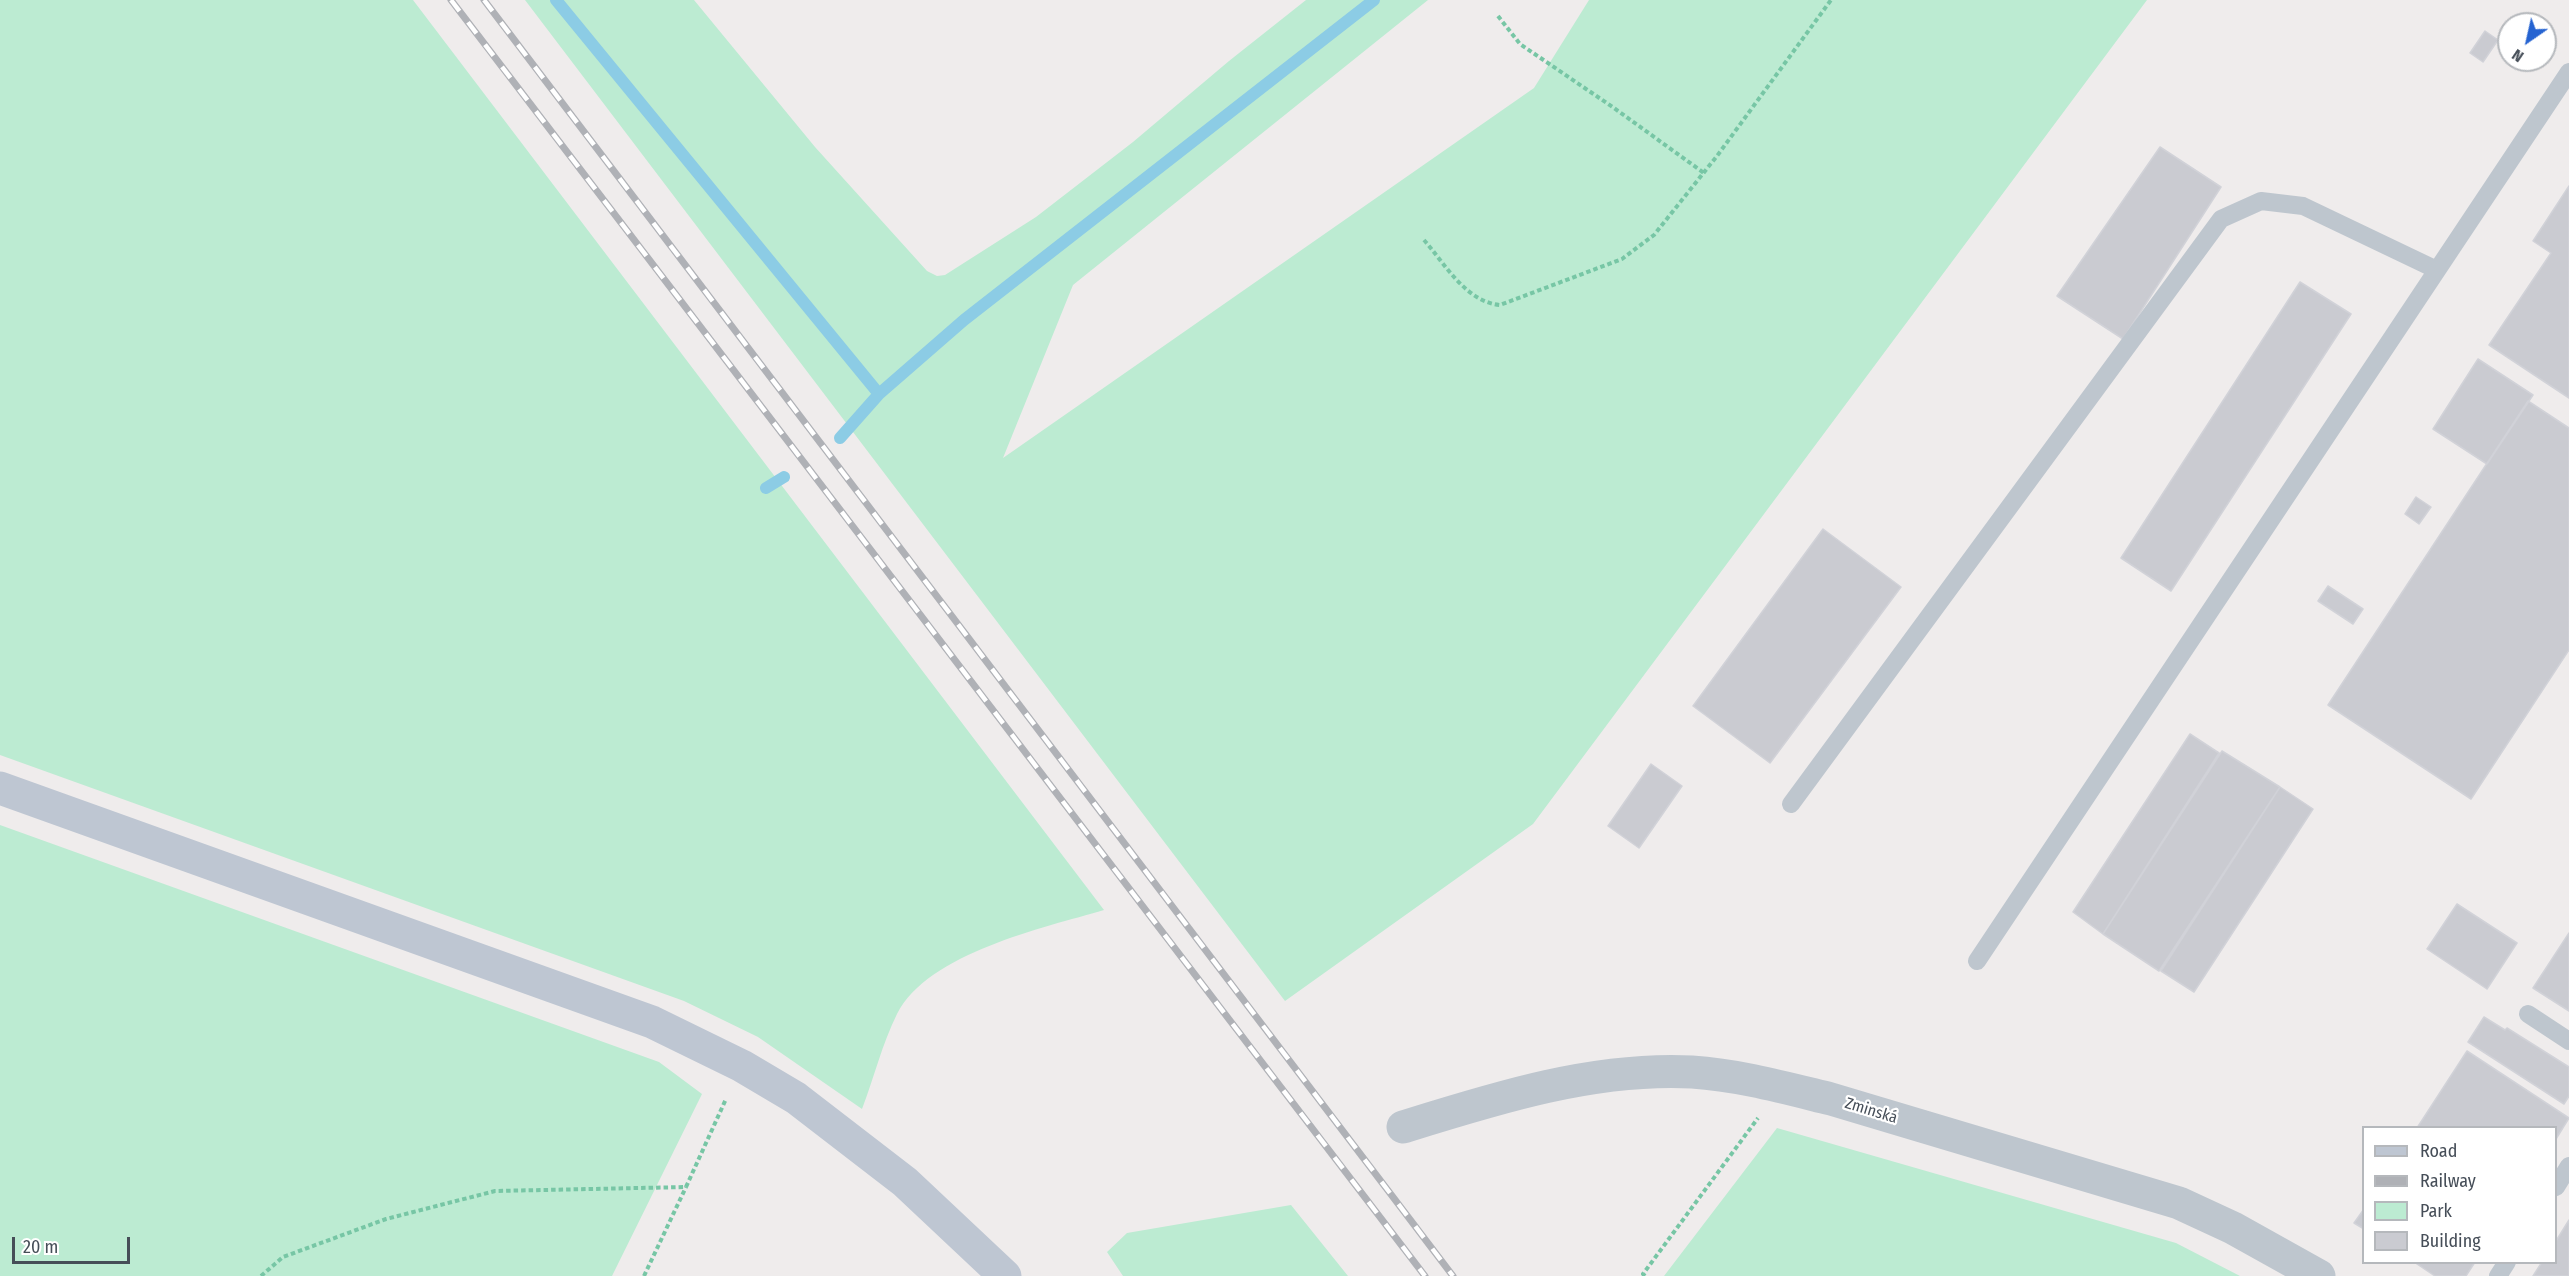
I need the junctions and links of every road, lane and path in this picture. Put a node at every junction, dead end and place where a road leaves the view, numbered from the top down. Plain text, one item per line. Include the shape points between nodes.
1 (1831, 0) edge
2 (1498, 16) dead end
3 (2569, 72) edge
4 (1704, 173) junction
5 (1424, 240) dead end
6 (2437, 270) junction
7 (0, 788) edge
8 (1791, 804) dead end
9 (1977, 961) dead end
10 (2528, 1014) dead end
11 (2569, 1041) edge
12 (742, 1066) junction
13 (1781, 1087) junction
14 (1403, 1127) dead end
15 (2569, 1166) edge
16 (2557, 1185) edge
17 (686, 1187) junction
18 (2311, 1274) edge
19 (261, 1276) edge
20 (644, 1276) edge
21 (1005, 1276) edge
22 (1645, 1276) edge

1 - 4 path
2 - 4 path via 1520,44
3 - 6 lane
4 - 5 path via 1654,235 1622,259 1500,305 1471,294
6 - 8 lane via 2303,206 2261,201 2221,219
6 - 9 lane
7 - 12 main road via 652,1022
10 - 11 lane
12 - 17 path
12 - 21 main road via 796,1098 905,1182
13 - 14 street, Zminská via 1693,1072 1612,1075 1541,1088
13 - 18 street, Zminská via 2179,1203 2233,1228
13 - 22 path via 1642,1274
15 - 16 lane
17 - 19 path via 495,1191 376,1223 283,1257
17 - 20 path

